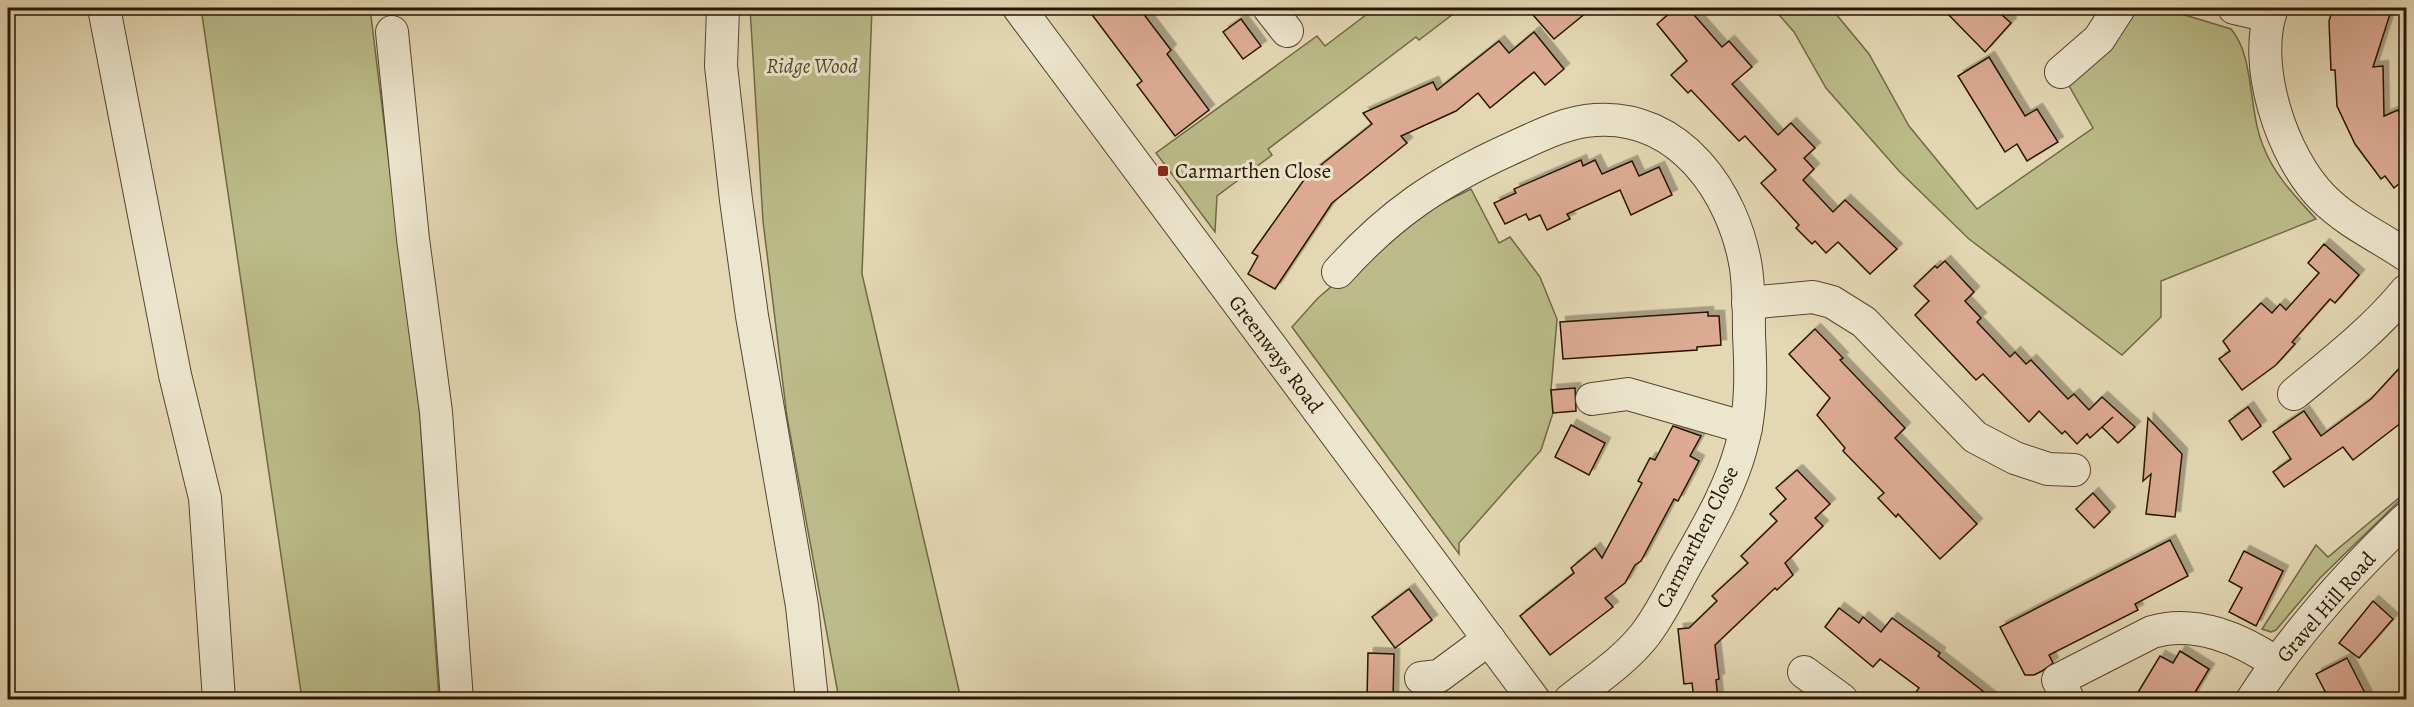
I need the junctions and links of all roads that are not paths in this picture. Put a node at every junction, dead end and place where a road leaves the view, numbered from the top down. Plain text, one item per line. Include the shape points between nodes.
1 (104, 8) edge
2 (723, 8) edge
3 (1019, 8) edge
4 (2119, 8) edge
5 (2234, 8) edge
6 (2270, 12) edge
7 (392, 32) dead end
8 (2061, 72) dead end
9 (2406, 255) edge
10 (1338, 272) dead end
11 (2406, 291) edge
12 (1748, 303) junction
13 (2309, 391) dead end
14 (1592, 399) dead end
15 (1746, 429) junction
16 (2074, 470) dead end
17 (2406, 519) edge
18 (1489, 639) junction
19 (2276, 663) junction
20 (1421, 678) dead end
21 (219, 699) edge
22 (457, 699) edge
23 (812, 699) edge
24 (1534, 699) edge
25 (1570, 699) edge
26 (2068, 699) edge
27 (2252, 699) edge

1 - 21 street via 173,363 206,498
2 - 23 street via 722,66 736,200 802,606
3 - 18 street, Greenways Road
4 - 8 street via 2099,39
5 - 6 street
6 - 9 street via 2266,60 2271,99 2283,136 2302,170 2322,198 2356,225
7 - 22 street via 436,412
10 - 12 street, Carmarthen Close via 1368,238 1443,182 1566,124 1596,120 1627,122 1658,132 1682,146 1701,164 1731,218 1746,267
11 - 13 street
12 - 15 street, Carmarthen Close via 1751,372
12 - 16 street via 1814,297 1832,302 1864,322 1975,437 2015,458 2049,469
14 - 15 street via 1628,394
15 - 25 street, Carmarthen Close via 1726,489 1645,635
17 - 19 street, Gravel Hill Road via 2318,610
18 - 20 street via 1439,676
18 - 24 street, Greenways Road
19 - 26 street via 2207,630 2167,627 2058,680
19 - 27 street, Gravel Hill Road

